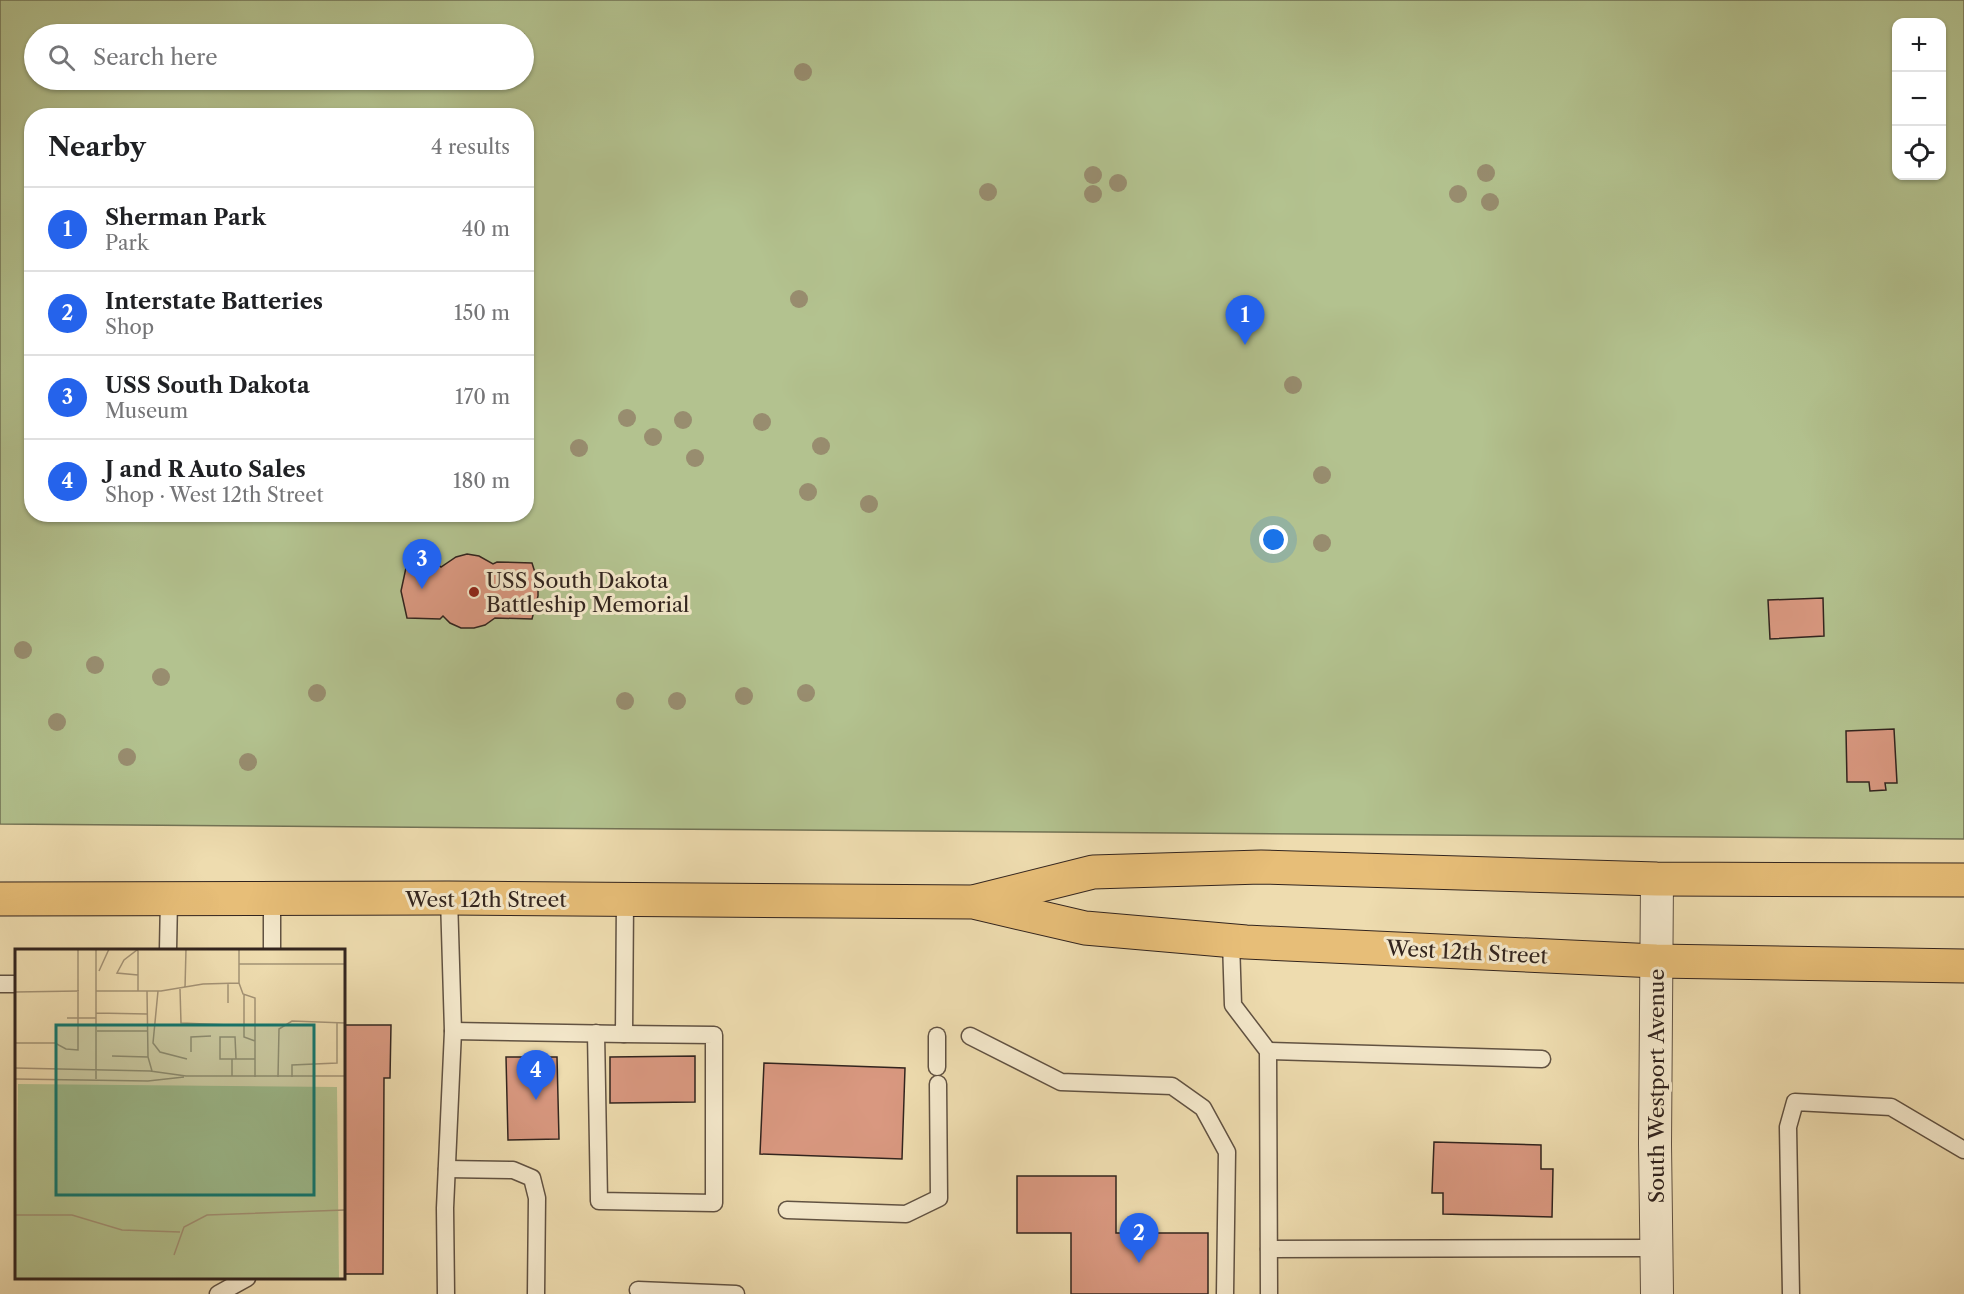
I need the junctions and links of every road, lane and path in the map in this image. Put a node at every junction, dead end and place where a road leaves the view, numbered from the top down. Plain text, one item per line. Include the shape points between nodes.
1 (1657, 879) junction
2 (1964, 880) edge
3 (169, 898) junction
4 (272, 898) junction
5 (449, 898) junction
6 (0, 899) edge
7 (625, 900) junction
8 (973, 902) junction
9 (1230, 941) junction
10 (168, 949) edge
11 (272, 949) edge
12 (1656, 961) junction
13 (1964, 966) edge
14 (453, 1031) junction
15 (596, 1033) junction
16 (624, 1034) junction
17 (937, 1036) dead end
18 (970, 1036) dead end
19 (1268, 1051) junction
20 (1542, 1059) dead end
21 (1964, 1150) edge
22 (447, 1168) junction
23 (787, 1210) dead end
24 (1656, 1248) junction
25 (1269, 1249) junction
26 (245, 1279) edge
27 (638, 1290) dead end
28 (218, 1294) edge
29 (446, 1294) edge
30 (536, 1294) edge
31 (736, 1294) edge
32 (1225, 1294) edge
33 (1269, 1294) edge
34 (1657, 1294) edge
35 (1791, 1294) edge

1 - 2 main road, West 12th Street
1 - 8 main road, West 12th Street via 1261,867 1093,872
1 - 12 street, South Westport Avenue
3 - 4 main road, West 12th Street
3 - 6 main road, West 12th Street
3 - 10 lane
4 - 5 main road, West 12th Street
4 - 11 lane
5 - 7 main road, West 12th Street
5 - 14 lane
7 - 8 main road, West 12th Street
7 - 16 lane
8 - 9 main road, West 12th Street via 1085,928
9 - 12 main road, West 12th Street
9 - 19 lane via 1233,1005
12 - 13 main road, West 12th Street
12 - 24 street, South Westport Avenue
14 - 15 lane
14 - 22 lane
15 - 16 lane
15 - 16 lane via 599,1202 714,1203 714,1035
17 - 23 lane via 939,1198 906,1214
18 - 32 lane via 1061,1082 1172,1086 1203,1108 1227,1152
19 - 20 lane
19 - 25 lane
21 - 35 lane via 1891,1107 1795,1102 1788,1127
22 - 29 lane
22 - 30 lane via 513,1170 532,1178 537,1198
24 - 25 lane
24 - 34 street, South Westport Avenue
25 - 33 lane
26 - 28 lane
27 - 31 lane

